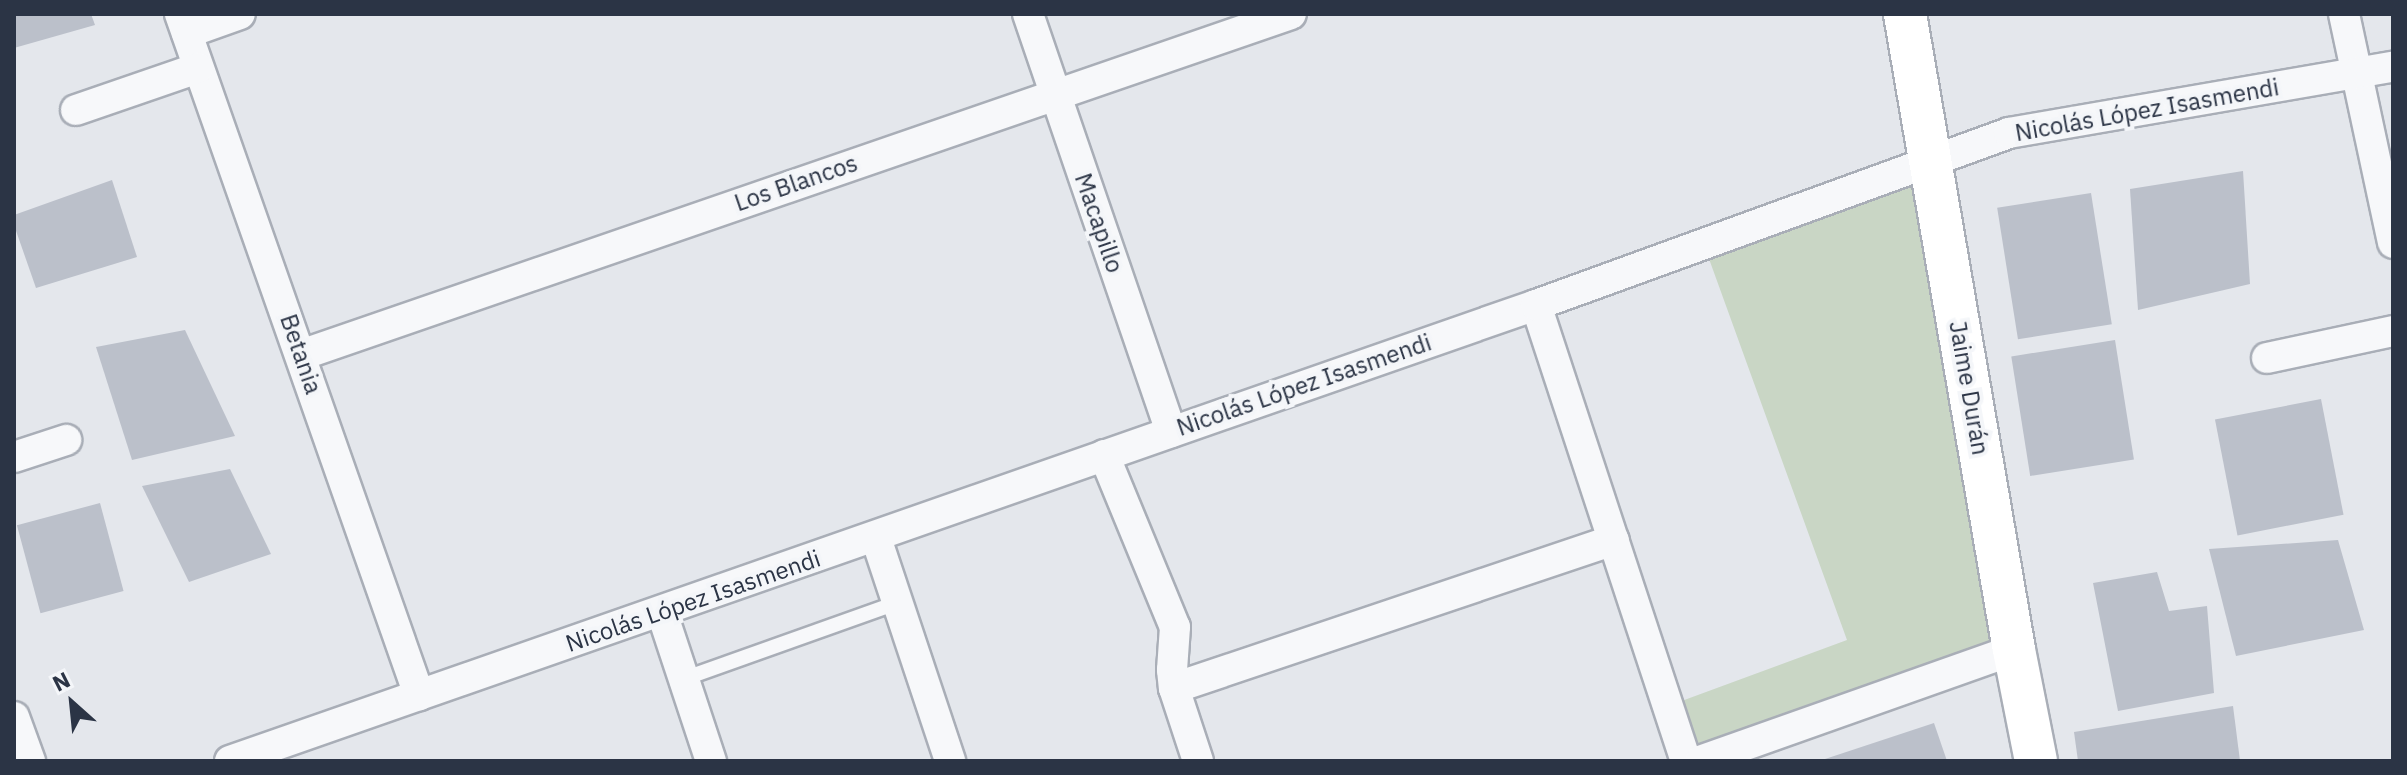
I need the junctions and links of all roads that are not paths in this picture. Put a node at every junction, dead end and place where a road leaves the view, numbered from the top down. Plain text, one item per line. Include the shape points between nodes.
1 (240, 14) edge
2 (1028, 14) edge
3 (1291, 14) edge
4 (1905, 14) edge
5 (2344, 14) edge
6 (183, 23) edge
7 (2393, 67) edge
8 (198, 68) junction
9 (2356, 74) junction
10 (1054, 93) junction
11 (76, 110) dead end
12 (1930, 163) junction
13 (2388, 195) edge
14 (2393, 243) edge
15 (1536, 305) junction
16 (2393, 331) edge
17 (301, 355) junction
18 (2267, 358) dead end
19 (1171, 432) junction
20 (66, 440) dead end
21 (1104, 455) junction
22 (14, 457) edge
23 (876, 538) junction
24 (1614, 540) junction
25 (896, 603) junction
26 (662, 613) junction
27 (2014, 650) junction
28 (683, 679) junction
29 (1174, 688) junction
30 (419, 695) junction
31 (14, 717) edge
32 (30, 761) edge
33 (230, 761) edge
34 (711, 761) edge
35 (950, 761) edge
36 (1198, 761) edge
37 (1686, 761) edge
38 (1700, 761) edge
39 (2036, 761) edge

1 - 6 street
2 - 10 street, Macapillo
3 - 10 street, Los Blancos
4 - 12 street, Jaime Durán
5 - 9 street
6 - 8 street, Betania
7 - 9 street, Nicolás López Isasmendi
8 - 11 street
8 - 17 street, Betania
9 - 12 street, Nicolás López Isasmendi via 2009,133
9 - 13 street
10 - 17 street, Los Blancos
10 - 19 street, Macapillo
12 - 15 street, Nicolás López Isasmendi
12 - 27 street, Jaime Durán
13 - 14 street
15 - 19 street, Nicolás López Isasmendi
15 - 24 street
16 - 18 street
17 - 30 street, Betania
19 - 21 street, Nicolás López Isasmendi
20 - 22 street
21 - 23 street, Nicolás López Isasmendi
21 - 29 street via 1175,627
23 - 25 street
23 - 26 street, Nicolás López Isasmendi
24 - 29 street
24 - 37 street
25 - 28 lane
25 - 35 street
26 - 28 street
26 - 30 street, Nicolás López Isasmendi
27 - 38 street
27 - 39 street, Jaime Durán
28 - 34 street
29 - 36 street
30 - 33 street, Nicolás López Isasmendi
31 - 32 street

